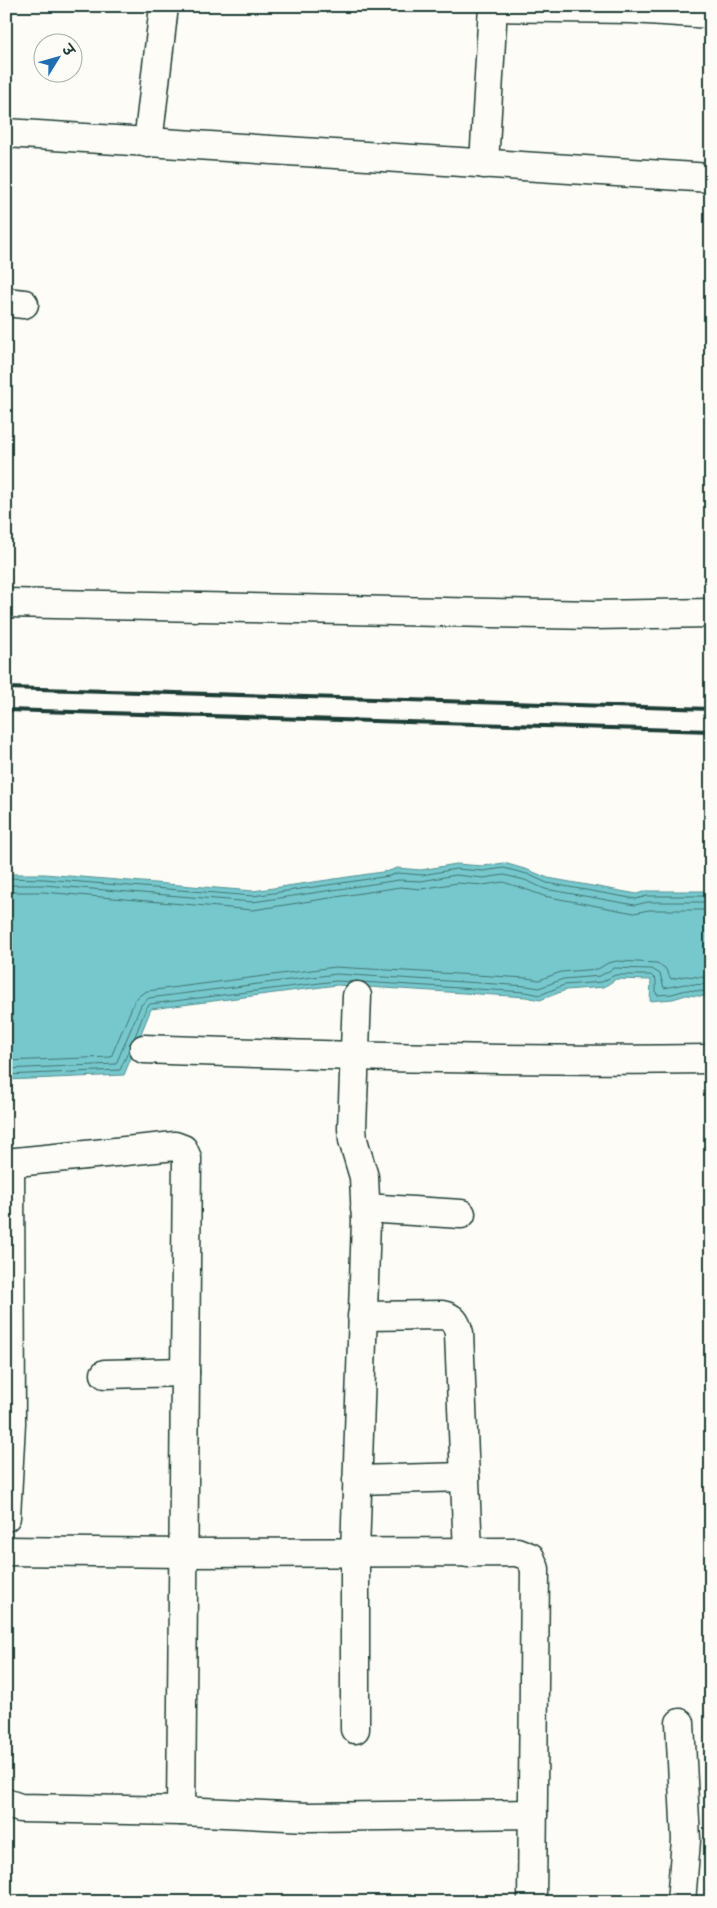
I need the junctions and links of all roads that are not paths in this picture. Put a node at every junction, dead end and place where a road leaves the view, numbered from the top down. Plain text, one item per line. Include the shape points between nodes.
1 (164, 6) edge
2 (493, 7) edge
3 (711, 14) edge
4 (6, 133) edge
5 (148, 143) junction
6 (484, 164) junction
7 (711, 178) edge
8 (6, 603) edge
9 (711, 613) edge
10 (357, 996) dead end
11 (144, 1049) dead end
12 (356, 1056) junction
13 (711, 1059) edge
14 (8, 1163) edge
15 (365, 1208) junction
16 (461, 1214) dead end
17 (8, 1271) edge
18 (362, 1316) junction
19 (185, 1372) junction
20 (106, 1374) dead end
21 (9, 1424) edge
22 (464, 1477) junction
23 (357, 1480) junction
24 (6, 1517) edge
25 (6, 1551) edge
26 (183, 1553) junction
27 (355, 1553) junction
28 (468, 1553) junction
29 (680, 1724) dead end
30 (355, 1729) dead end
31 (6, 1803) edge
32 (181, 1810) junction
33 (533, 1814) junction
34 (532, 1902) edge
35 (681, 1902) edge

1 - 5 street
2 - 3 street
2 - 6 street
4 - 5 street
5 - 6 street
6 - 7 street
8 - 9 street via 594,615
10 - 12 street
11 - 12 street
12 - 13 street via 594,1061
12 - 15 street via 353,1140 364,1177
14 - 17 street
14 - 19 street via 175,1146 183,1149 187,1158
15 - 16 street
15 - 18 street
17 - 21 street
18 - 22 street via 442,1315 453,1319 458,1333
18 - 23 street
19 - 20 street
19 - 26 street
21 - 24 street
22 - 23 street
22 - 28 street
23 - 27 street
25 - 26 street
26 - 27 street
26 - 32 street
27 - 28 street
27 - 30 street
28 - 33 street via 517,1552 534,1562
29 - 35 street via 686,1840
31 - 32 street via 20,1808
32 - 33 street via 308,1817
33 - 34 street

